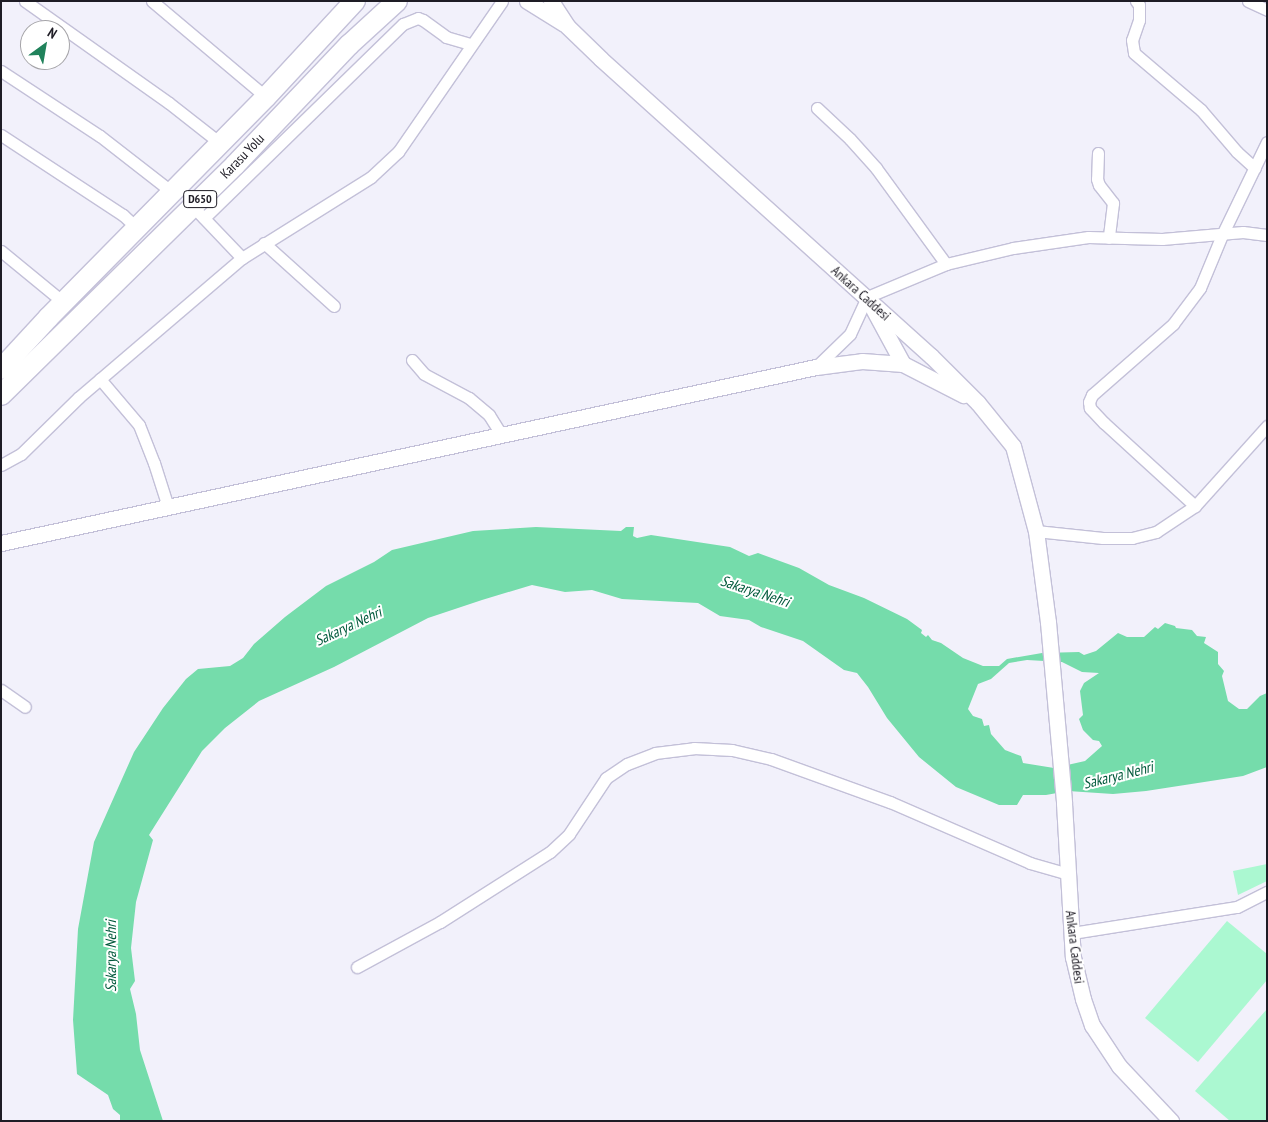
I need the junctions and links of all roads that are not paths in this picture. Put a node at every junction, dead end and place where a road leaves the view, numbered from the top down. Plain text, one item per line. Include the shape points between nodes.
1 (25, 1) edge
2 (152, 1) edge
3 (355, 1) edge
4 (397, 1) edge
5 (502, 1) edge
6 (527, 1) edge
7 (551, 1) edge
8 (1136, 1) edge
9 (1248, 1) edge
10 (1267, 10) edge
11 (567, 26) junction
12 (471, 44) junction
13 (1, 71) edge
14 (266, 97) junction
15 (817, 108) dead end
16 (1, 136) edge
17 (1267, 142) edge
18 (220, 144) junction
19 (1098, 153) dead end
20 (1255, 168) junction
21 (172, 192) junction
22 (198, 212) junction
23 (137, 228) junction
24 (1222, 235) junction
25 (1267, 235) edge
26 (1109, 238) junction
27 (264, 243) junction
28 (1, 251) edge
29 (242, 258) junction
30 (946, 264) junction
31 (866, 297) junction
32 (63, 302) junction
33 (334, 306) dead end
34 (412, 360) dead end
35 (903, 364) junction
36 (816, 367) junction
37 (1, 369) edge
38 (100, 379) junction
39 (1, 395) edge
40 (978, 403) junction
41 (1267, 426) edge
42 (502, 436) junction
43 (1, 465) edge
44 (1195, 506) junction
45 (168, 507) junction
46 (1036, 531) junction
47 (2, 543) edge
48 (1, 690) edge
49 (25, 707) dead end
50 (1068, 874) junction
51 (1267, 892) edge
52 (1072, 933) junction
53 (357, 967) dead end
54 (1171, 1121) edge

1 - 18 street via 170,103
2 - 14 street
3 - 14 highway, Karasu Yolu / D650
4 - 22 highway, Karasu Yolu / D650 via 349,45
5 - 12 street
6 - 11 main road
7 - 11 main road
8 - 20 street via 1139,20 1132,40 1134,53 1201,110
9 - 10 street
11 - 31 main road, Ankara Caddesi via 730,178
12 - 22 street via 446,37 418,18 403,24
12 - 27 street via 398,152 371,177
13 - 21 street via 100,136
14 - 18 highway, Karasu Yolu / D650
15 - 30 street via 876,168
16 - 23 street via 123,215
17 - 20 street
18 - 21 highway, Karasu Yolu / D650
19 - 26 street via 1097,179 1113,203
20 - 24 street
21 - 23 highway, Karasu Yolu / D650
22 - 29 street
22 - 39 highway, Karasu Yolu / D650
23 - 32 highway, Karasu Yolu / D650
24 - 25 street via 1243,232
24 - 26 street
24 - 44 street via 1200,288 1173,324 1092,395 1089,402 1090,408 1104,423
26 - 30 street via 1088,237 1013,248
27 - 29 street
27 - 33 street
28 - 32 street
29 - 38 street
30 - 31 street
31 - 35 main road
31 - 36 street via 850,334
31 - 40 main road, Ankara Caddesi
32 - 37 highway, Karasu Yolu / D650
34 - 42 street via 424,374 469,398 489,415
35 - 36 main road via 862,361
35 - 40 main road
36 - 42 main road
38 - 43 street via 21,454
38 - 45 street via 139,425
40 - 46 main road, Ankara Caddesi via 1013,446
41 - 44 street
42 - 45 main road
44 - 46 street via 1156,532 1132,538
45 - 47 main road
46 - 50 main road, Ankara Caddesi via 1048,622
48 - 49 street
50 - 52 main road, Ankara Caddesi
50 - 53 street via 1030,863 890,802 771,759 732,750 694,748 655,754 627,764 606,778 570,834 550,852 440,922
51 - 52 street via 1237,907
52 - 54 main road, Ankara Caddesi via 1082,999 1092,1025 1120,1066

